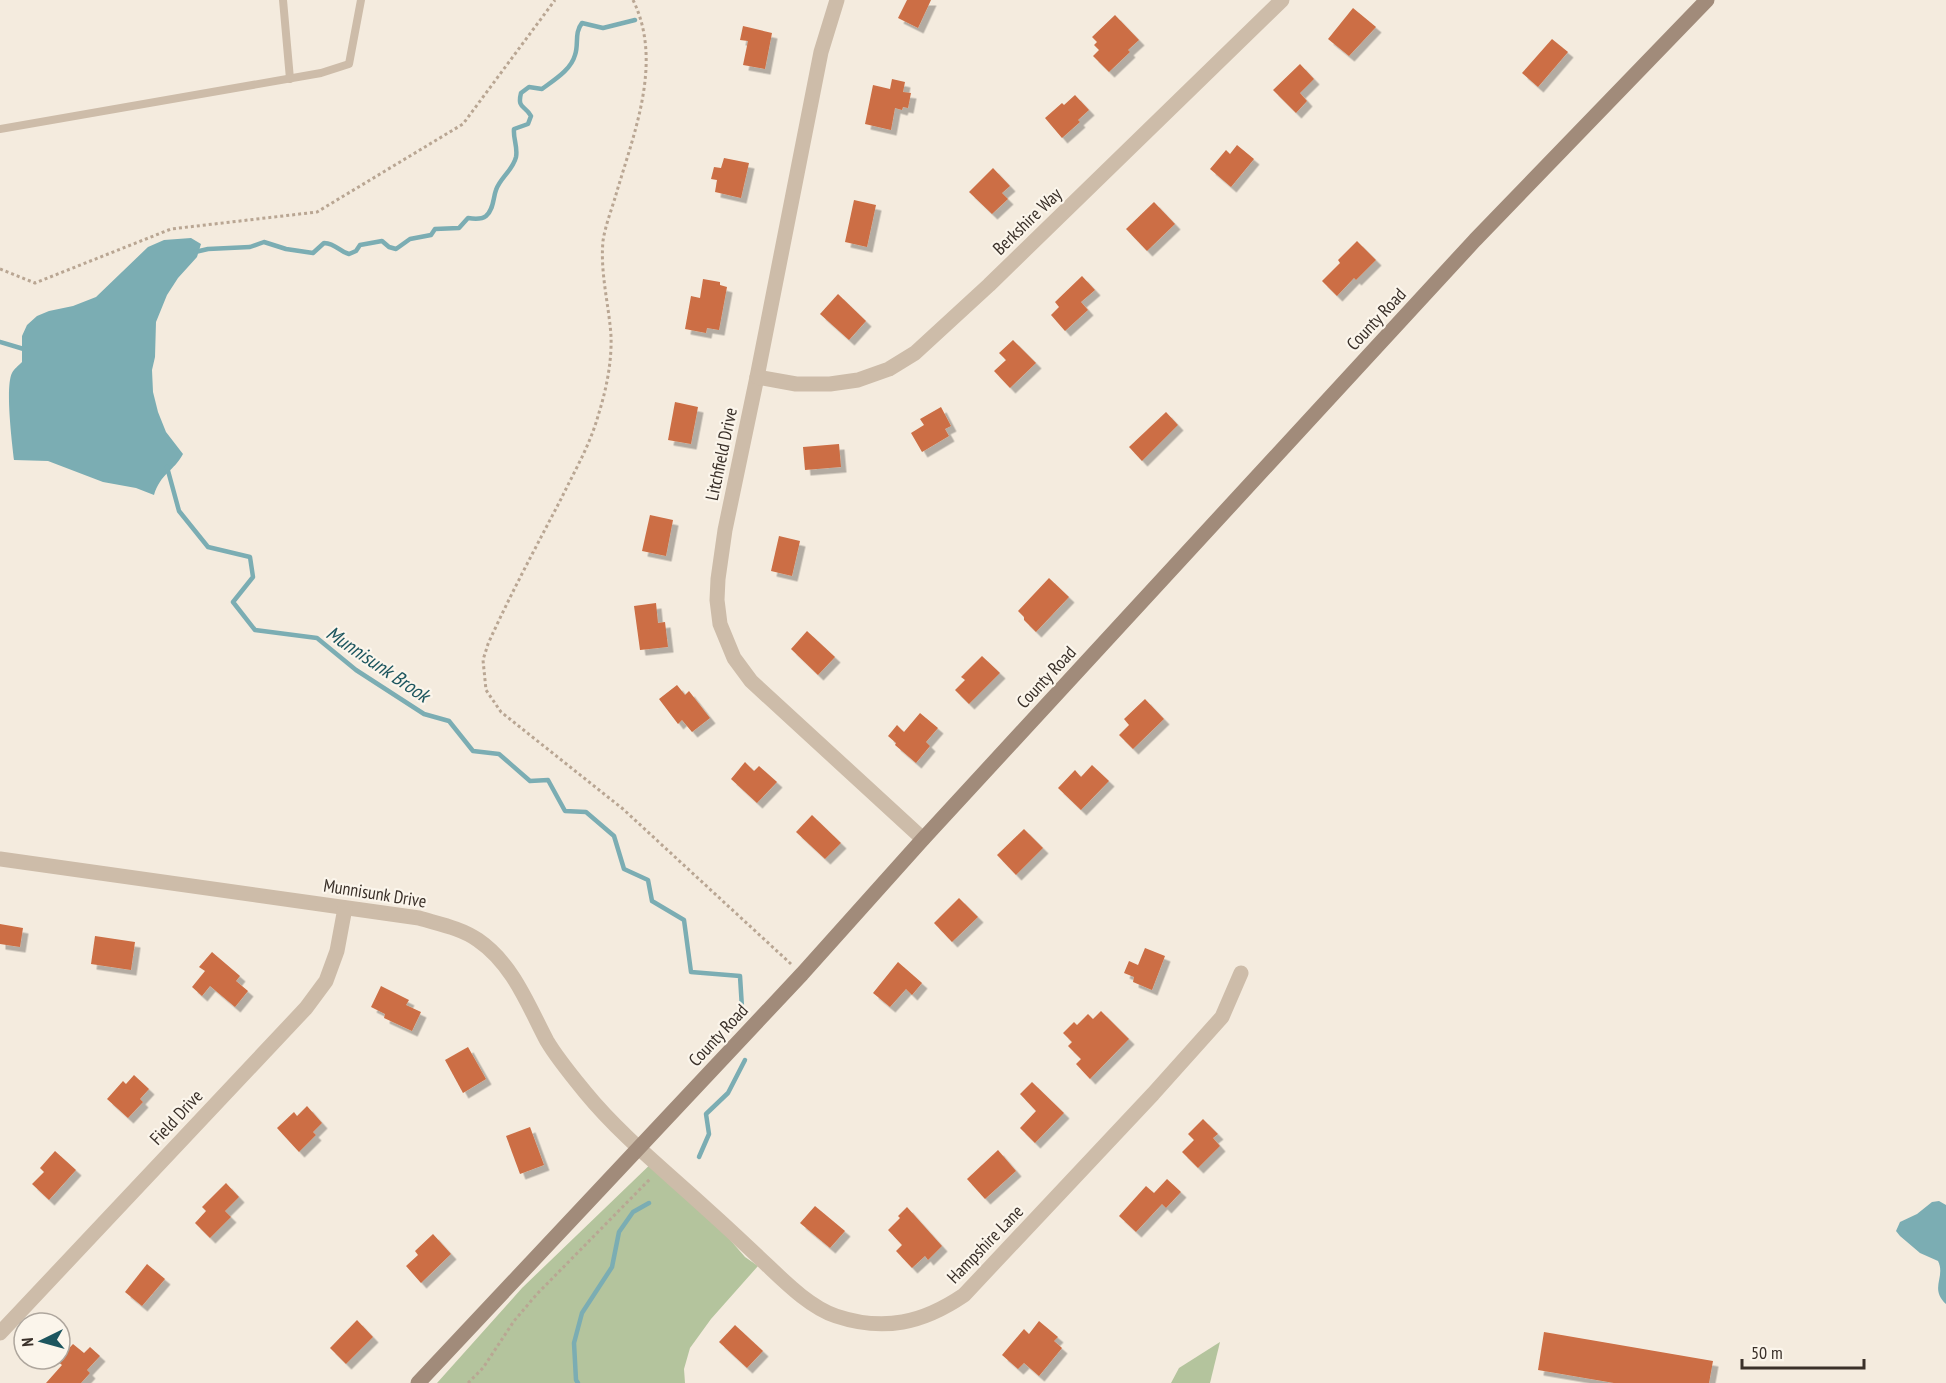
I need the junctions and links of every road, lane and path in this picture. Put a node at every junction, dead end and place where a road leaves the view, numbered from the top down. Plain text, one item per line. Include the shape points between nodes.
1 (283, 0) edge
2 (362, 0) edge
3 (555, 0) edge
4 (633, 0) edge
5 (837, 0) edge
6 (1282, 0) edge
7 (1707, 0) edge
8 (290, 79) junction
9 (0, 129) edge
10 (0, 269) edge
11 (758, 377) junction
12 (923, 839) junction
13 (0, 859) edge
14 (345, 908) junction
15 (1241, 973) dead end
16 (802, 974) junction
17 (639, 1148) junction
18 (662, 1167) junction
19 (0, 1333) edge
20 (418, 1383) edge
21 (468, 1383) edge

1 - 8 lane
2 - 8 lane via 349,64
3 - 10 path via 463,124 317,212 171,229 35,283
4 - 16 path via 647,42 646,71 642,107 603,240 611,338 598,417 488,644 483,674 486,690 501,712 622,809
5 - 11 street, Litchfield Drive via 821,52
6 - 11 street, Berkshire Way via 915,353 889,369 858,380 796,384
7 - 12 street, County Road via 1475,240
8 - 9 lane
11 - 12 street, Litchfield Drive via 725,530 718,579 720,624 734,658 751,681
12 - 16 street, County Road
13 - 14 street, Munnisunk Drive
14 - 17 street, Munnisunk Drive via 419,918 452,927 478,940 502,963 522,991 549,1043 586,1093
14 - 19 street, Field Drive via 337,951 326,981 306,1008
15 - 18 street, Hampshire Lane via 1222,1017 1153,1094 964,1295 924,1318 870,1324 834,1315 798,1294
16 - 17 street, County Road
17 - 18 street, Hampshire Lane
17 - 20 street, County Road
18 - 21 path via 537,1294

